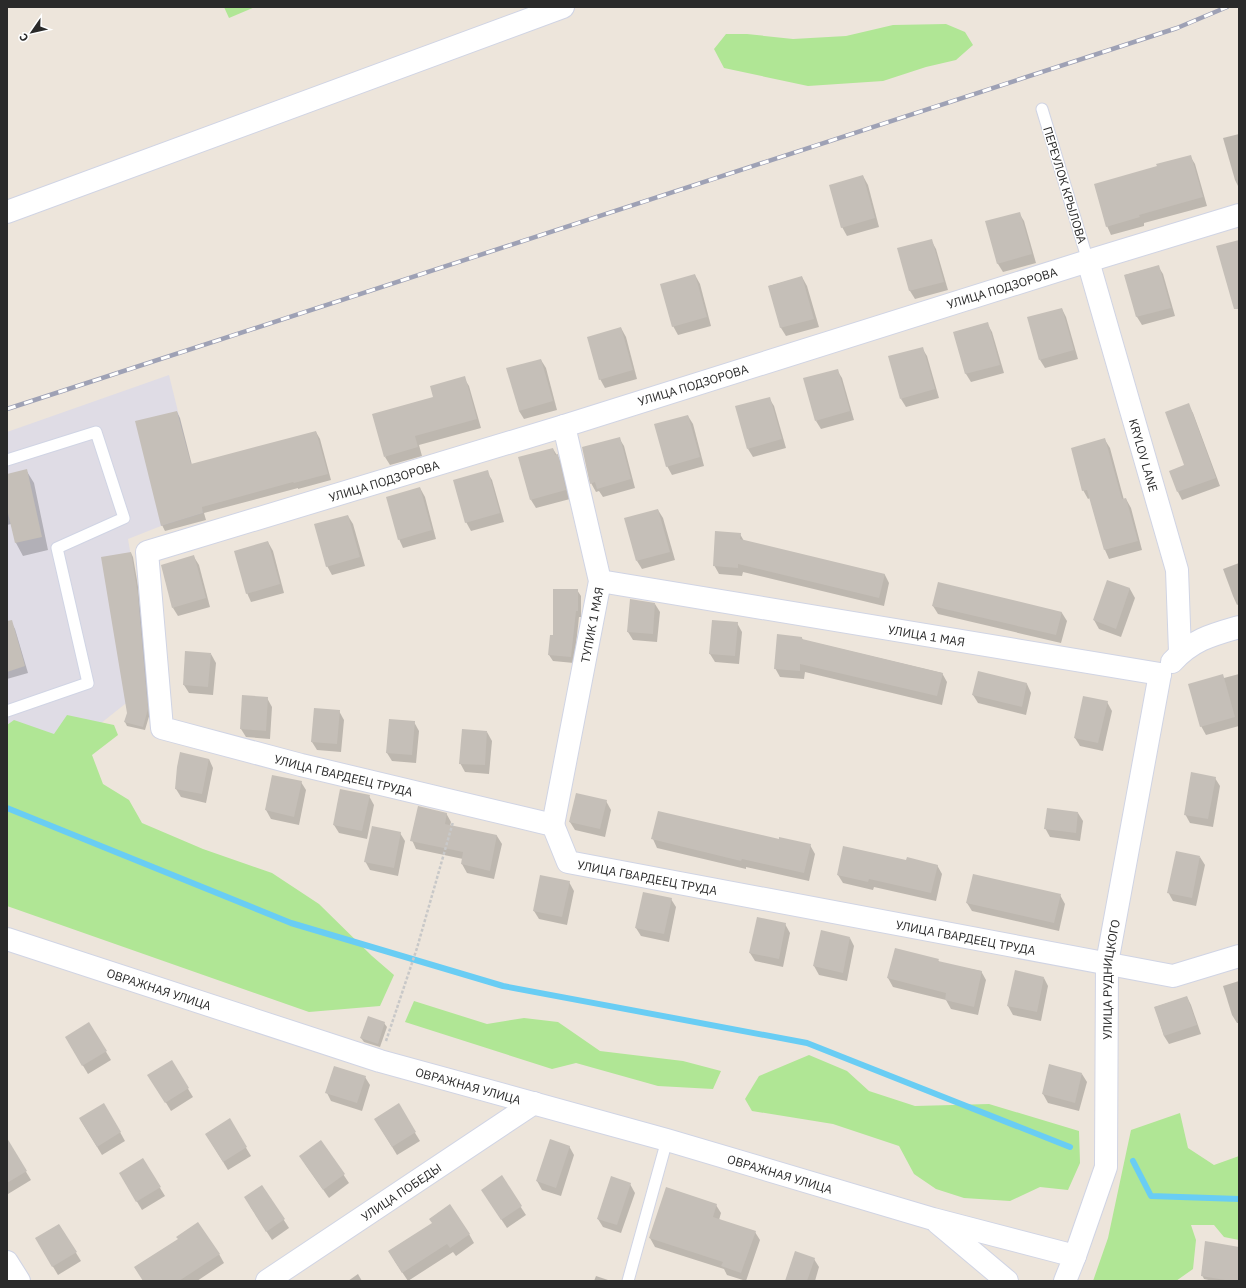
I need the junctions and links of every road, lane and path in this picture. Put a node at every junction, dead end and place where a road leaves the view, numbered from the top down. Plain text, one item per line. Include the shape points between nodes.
1 (563, 7) edge
2 (1042, 109) dead end
3 (7, 212) edge
4 (1239, 215) edge
5 (1088, 261) junction
6 (564, 426) junction
7 (7, 460) edge
8 (147, 552) joint
9 (600, 581) junction
10 (1239, 627) edge
11 (1180, 652) junction
12 (1160, 674) junction
13 (7, 711) edge
14 (459, 803) junction
15 (553, 825) junction
16 (7, 939) edge
17 (1239, 956) edge
18 (1107, 963) junction
19 (380, 1061) junction
20 (534, 1103) junction
21 (668, 1140) junction
22 (933, 1218) junction
23 (1075, 1256) junction
24 (7, 1262) edge
25 (19, 1281) edge
26 (267, 1281) edge
27 (628, 1281) edge
28 (1007, 1281) edge
29 (1065, 1281) edge

1 - 3 street
2 - 5 lane, ПЕРЕУЛОК КРЫЛОВА
4 - 5 street, УЛИЦА ПОДЗОРОВА
5 - 6 street, УЛИЦА ПОДЗОРОВА
5 - 11 street, KRYLOV LANE via 1177,570
6 - 8 street, УЛИЦА ПОДЗОРОВА
6 - 9 street, ТУПИК 1 МАЯ
7 - 13 lane via 96,432 124,518 57,548 88,683
8 - 14 street, УЛИЦА ГВАРДЕЕЦ ТРУДА via 162,728
9 - 12 street, УЛИЦА 1 МАЯ
9 - 15 street, ТУПИК 1 МАЯ
10 - 11 street via 1206,636
11 - 12 street
12 - 18 street, УЛИЦА РУДНИЦКОГО
14 - 15 street, УЛИЦА ГВАРДЕЕЦ ТРУДА
14 - 19 path via 417,948
15 - 18 street, УЛИЦА ГВАРДЕЕЦ ТРУДА via 568,862
16 - 19 street, ОВРАЖНАЯ УЛИЦА
17 - 18 street, УЛИЦА ГВАРДЕЕЦ ТРУДА via 1173,976
18 - 23 street, УЛИЦА РУДНИЦКОГО via 1106,1168
19 - 20 street, ОВРАЖНАЯ УЛИЦА
20 - 21 street, ОВРАЖНАЯ УЛИЦА
20 - 26 street, УЛИЦА ПОБЕДЫ
21 - 22 street, ОВРАЖНАЯ УЛИЦА
21 - 27 lane
22 - 23 street, ОВРАЖНАЯ УЛИЦА
22 - 28 street, ОВРАЖНАЯ УЛИЦА
23 - 29 street, УЛИЦА РУДНИЦКОГО
24 - 25 street

